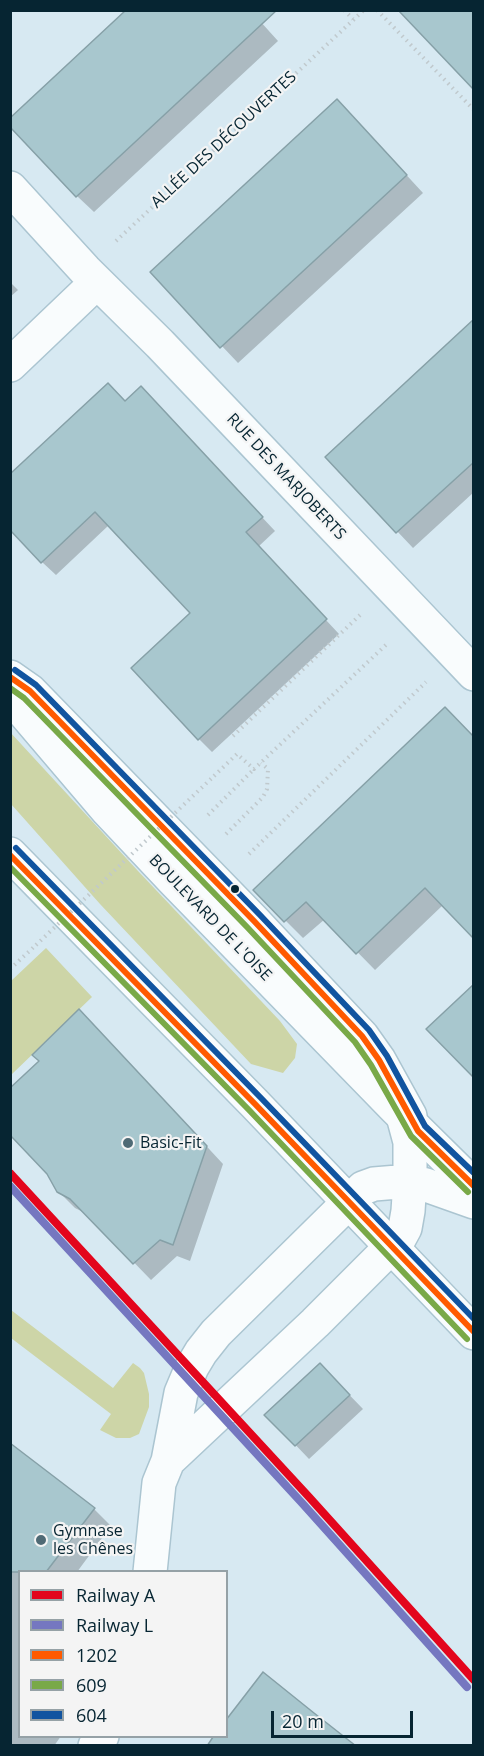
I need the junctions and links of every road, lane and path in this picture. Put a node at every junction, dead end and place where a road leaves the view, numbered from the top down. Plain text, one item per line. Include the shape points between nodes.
1 (344, 10) edge
2 (364, 10) edge
3 (376, 10) edge
4 (353, 19) junction
5 (474, 110) edge
6 (10, 188) edge
7 (91, 276) junction
8 (10, 364) edge
9 (363, 612) dead end
10 (384, 648) dead end
11 (474, 674) edge
12 (10, 677) edge
13 (429, 679) dead end
14 (10, 696) edge
15 (233, 736) dead end
16 (261, 763) junction
17 (254, 769) junction
18 (207, 815) dead end
19 (229, 831) dead end
20 (10, 854) edge
21 (244, 858) dead end
22 (10, 969) edge
23 (410, 1124) junction
24 (410, 1181) junction
25 (474, 1185) edge
26 (348, 1201) junction
27 (474, 1202) edge
28 (393, 1248) junction
29 (474, 1333) edge
30 (168, 1461) junction
31 (150, 1570) edge

1 - 4 path
2 - 4 path, ALLÉE DES DÉCOUVERTES
3 - 5 path
4 - 7 path, ALLÉE DES DÉCOUVERTES
6 - 7 main road, RUE DES MARJOBERTS
7 - 8 main road
7 - 11 main road, RUE DES MARJOBERTS
9 - 15 path
10 - 16 path
12 - 23 main road, BOULEVARD DE L'OISE via 30,691 362,1036 379,1060
13 - 21 path
14 - 23 main road, BOULEVARD DE L'OISE via 124,829
16 - 17 path
16 - 19 path via 268,769 267,789
17 - 18 path
17 - 22 path, bridge via 237,754
20 - 26 main road
23 - 24 main road
23 - 25 main road, BOULEVARD DE L'OISE
24 - 26 main road via 374,1184
24 - 27 main road
24 - 28 main road via 405,1228
26 - 28 main road
26 - 30 main road via 201,1352 184,1382
28 - 29 main road
28 - 30 main road
30 - 31 main road via 159,1483

